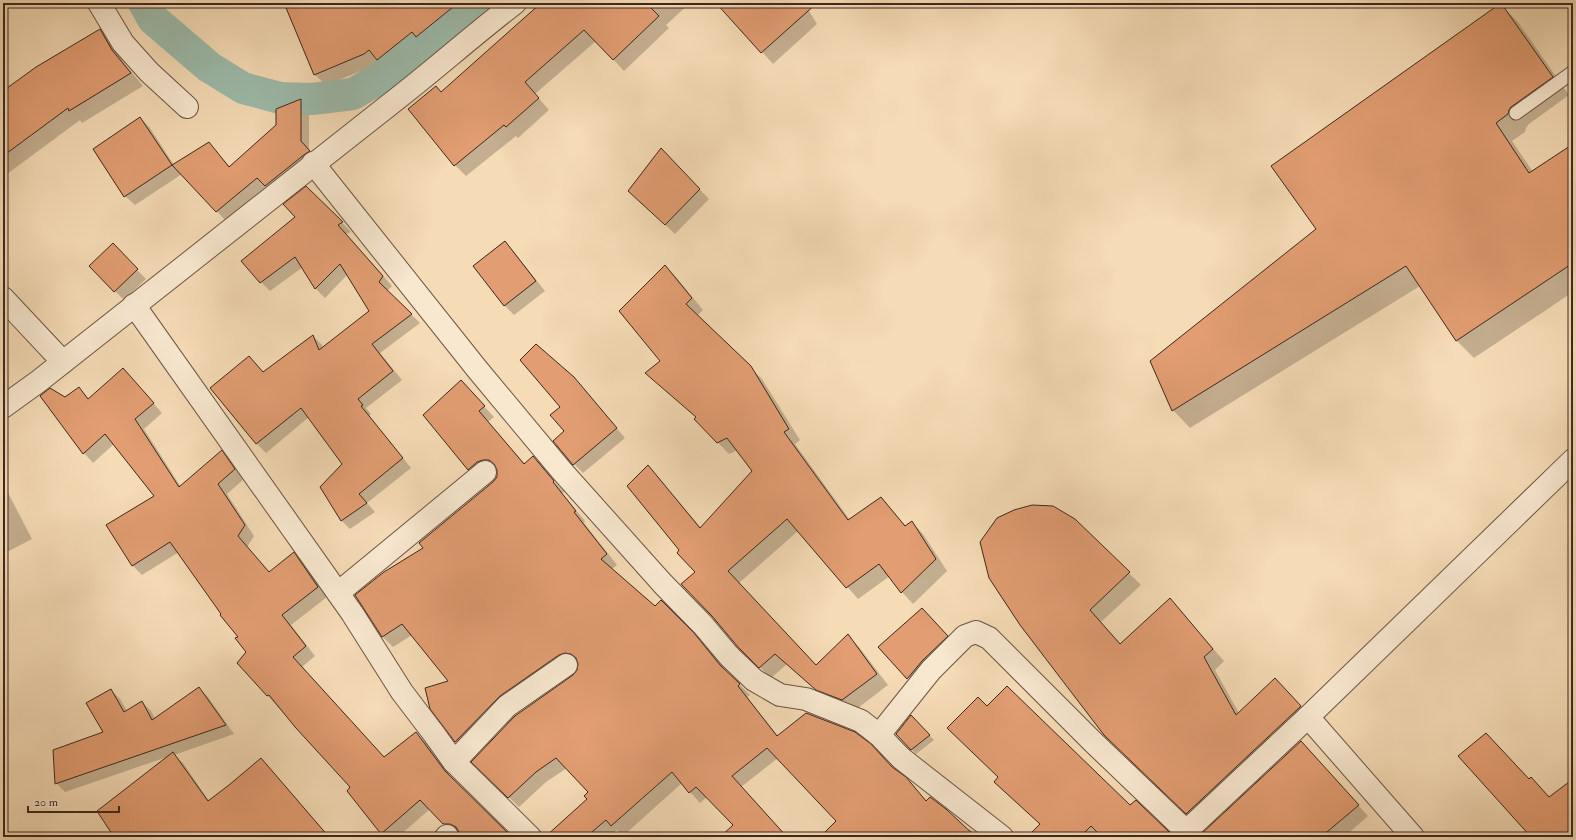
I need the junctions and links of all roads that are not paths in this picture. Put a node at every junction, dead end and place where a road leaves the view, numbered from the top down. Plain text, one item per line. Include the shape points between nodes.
1 (99, 3) edge
2 (515, 3) edge
3 (1573, 72) edge
4 (187, 107) dead end
5 (1516, 113) dead end
6 (313, 163) junction
7 (3, 298) edge
8 (134, 305) junction
9 (63, 362) junction
10 (3, 407) edge
11 (1571, 466) edge
12 (485, 472) dead end
13 (338, 593) junction
14 (566, 665) dead end
15 (1308, 716) junction
16 (880, 735) junction
17 (454, 762) junction
18 (1183, 834) edge
19 (530, 837) edge
20 (1002, 837) edge
21 (1413, 837) edge

1 - 4 street via 123,43 149,72
2 - 6 street
3 - 5 lane
6 - 8 street
6 - 16 street via 537,441 729,656 754,680 780,695 806,699 860,721
7 - 9 street
8 - 9 street
8 - 13 street
9 - 10 street
11 - 15 street
12 - 13 street
13 - 17 street via 402,692
14 - 17 street via 507,706
15 - 18 street
15 - 21 street
16 - 18 street via 931,670 965,636 976,632 995,643
16 - 20 street via 901,758
17 - 19 street

